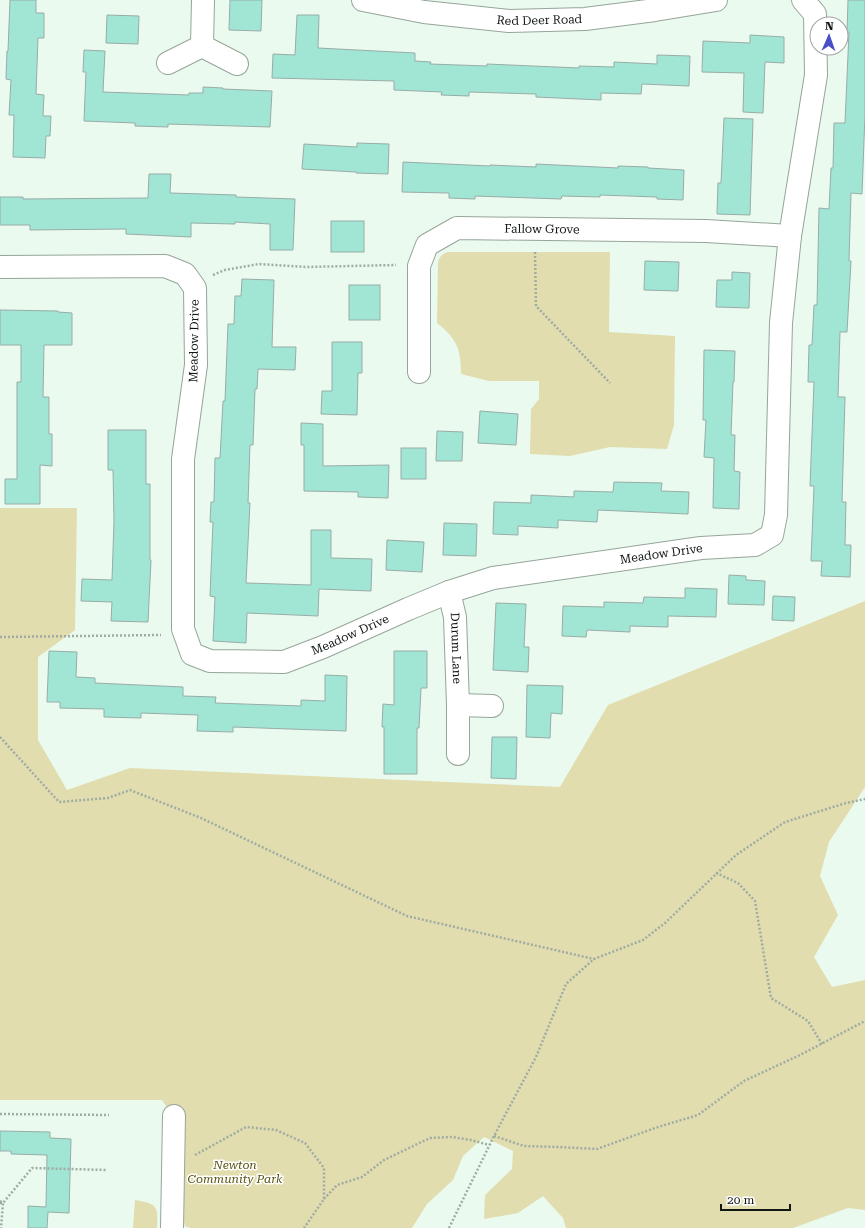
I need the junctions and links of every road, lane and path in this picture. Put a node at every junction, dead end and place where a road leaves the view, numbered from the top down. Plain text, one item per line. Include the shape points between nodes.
1 (203, 0) edge
2 (363, 0) edge
3 (716, 0) edge
4 (803, 0) edge
5 (202, 46) junction
6 (168, 63) dead end
7 (237, 64) dead end
8 (535, 229) junction
9 (790, 236) junction
10 (419, 266) junction
11 (0, 267) edge
12 (192, 284) junction
13 (420, 372) dead end
14 (610, 383) dead end
15 (449, 592) junction
16 (182, 629) junction
17 (0, 637) edge
18 (458, 705) junction
19 (492, 706) dead end
20 (0, 737) edge
21 (458, 754) dead end
22 (865, 799) edge
23 (716, 874) junction
24 (594, 959) junction
25 (865, 1021) edge
26 (822, 1044) junction
27 (0, 1114) edge
28 (109, 1115) dead end
29 (174, 1116) dead end
30 (494, 1136) junction
31 (489, 1145) junction
32 (174, 1166) junction
33 (107, 1170) dead end
34 (324, 1199) junction
35 (1, 1202) edge
36 (1, 1228) edge
37 (172, 1228) edge
38 (304, 1228) edge
39 (449, 1228) edge

1 - 5 street
2 - 3 street, Red Deer Road via 424,12 508,21 585,19
4 - 9 street via 815,14 816,75
5 - 6 street
5 - 7 street
8 - 9 street, Fallow Grove via 706,231
8 - 10 street, Fallow Grove via 457,228 427,246
8 - 14 path via 536,306
9 - 15 street, Meadow Drive via 781,323 776,515 772,535 755,545 702,548 493,578
10 - 12 path via 306,267 259,264 225,270
10 - 13 street, Fallow Grove
11 - 12 street, Meadow Drive via 165,266 185,274
12 - 16 street, Meadow Drive via 195,288 196,365 183,459
15 - 16 street, Meadow Drive via 284,662 210,661 192,654
15 - 18 street, Durum Lane via 455,616
16 - 17 path via 168,635
18 - 19 street
18 - 21 street, Durum Lane
20 - 24 path via 59,802 108,798 130,790 201,818 407,916
22 - 23 path via 785,822 736,855
23 - 24 path via 665,923 643,940
23 - 26 path via 738,883 755,900 771,998 808,1021
24 - 30 path via 566,984 536,1057
25 - 26 path
26 - 30 path via 744,1081 698,1115 597,1149 524,1146
27 - 28 path
29 - 32 street
30 - 31 path
31 - 34 path via 452,1137 430,1138 384,1160 362,1177 337,1184
31 - 39 path
32 - 34 path via 246,1127 276,1130 305,1143 324,1168
32 - 37 street
33 - 35 path via 32,1168
34 - 38 path
35 - 36 path

